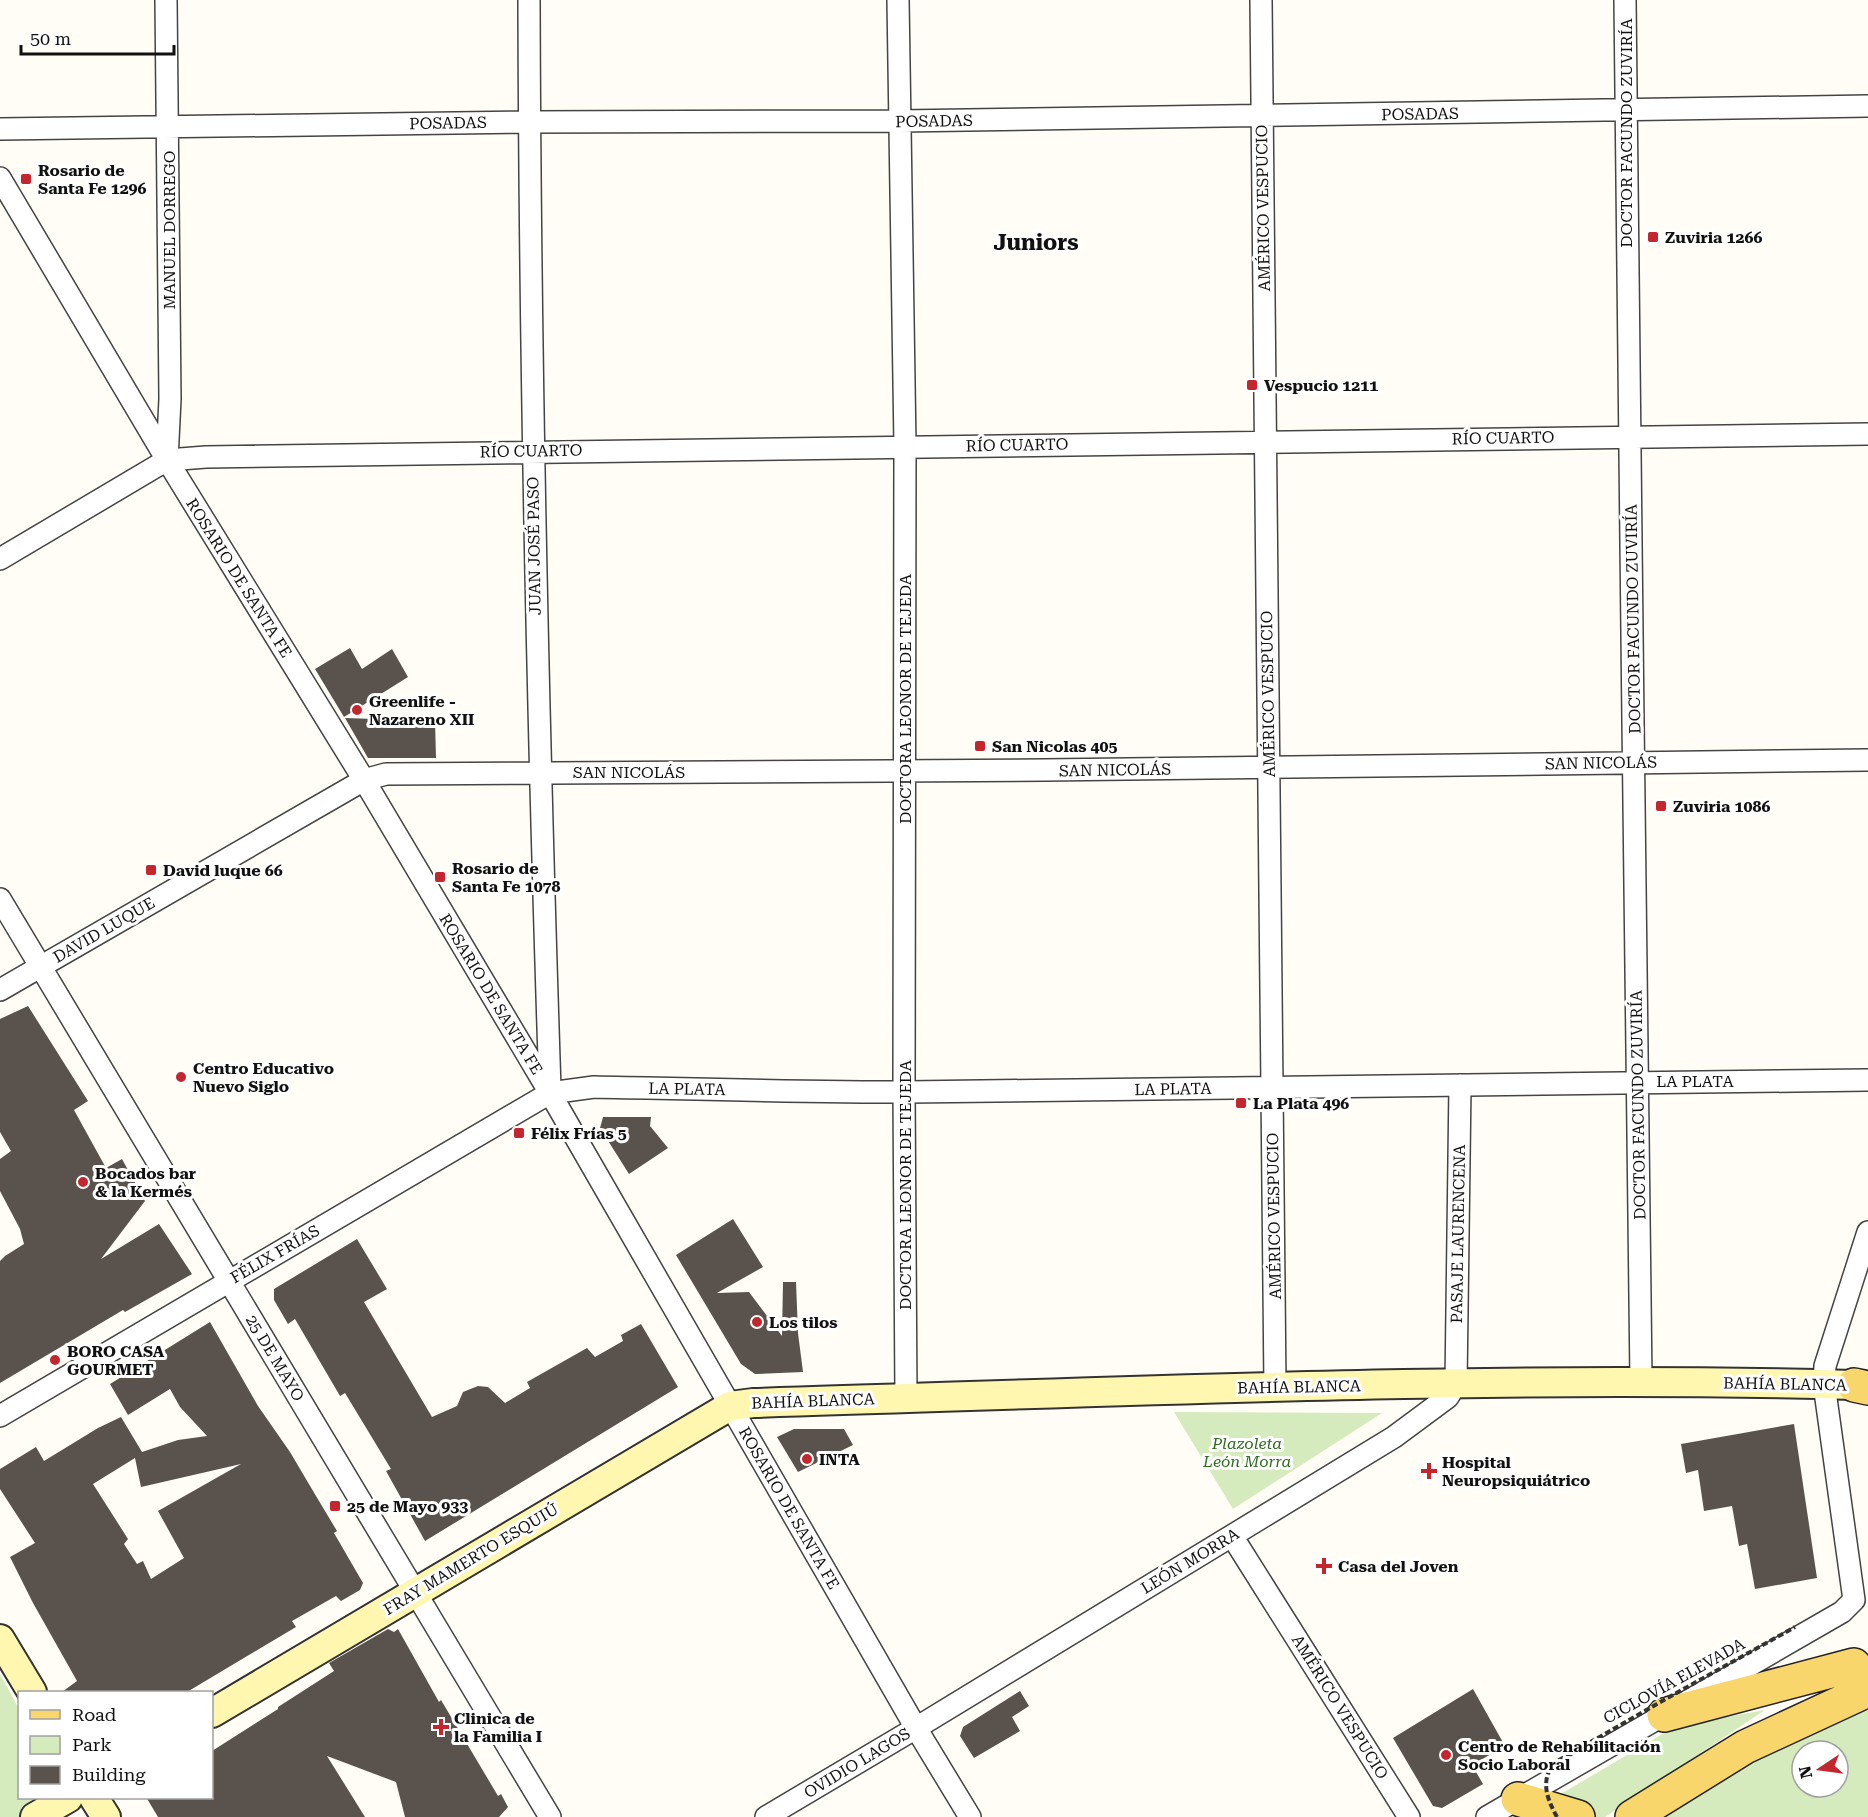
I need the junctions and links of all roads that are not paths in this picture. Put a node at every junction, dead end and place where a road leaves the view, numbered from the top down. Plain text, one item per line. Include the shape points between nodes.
1 (166, 0) edge
2 (529, 0) edge
3 (898, 0) edge
4 (1261, 0) edge
5 (1625, 0) edge
6 (1868, 106) edge
7 (1626, 110) junction
8 (1262, 116) junction
9 (900, 121) junction
10 (529, 122) junction
11 (168, 127) junction
12 (0, 129) edge
13 (0, 178) edge
14 (1868, 434) edge
15 (1630, 436) junction
16 (1265, 441) junction
17 (905, 446) junction
18 (532, 451) junction
19 (166, 460) junction
20 (0, 559) edge
21 (1868, 760) edge
22 (1635, 763) junction
23 (1269, 768) junction
24 (905, 770) junction
25 (540, 773) junction
26 (364, 780) junction
27 (0, 899) edge
28 (40, 967) junction
29 (0, 990) edge
30 (1868, 1080) edge
31 (1639, 1081) junction
32 (1460, 1084) junction
33 (1272, 1088) junction
34 (904, 1092) junction
35 (550, 1093) junction
36 (1868, 1232) edge
37 (229, 1281) junction
38 (1641, 1381) junction
39 (1456, 1384) junction
40 (1853, 1385) edge
41 (1275, 1387) junction
42 (906, 1398) junction
43 (730, 1406) junction
44 (0, 1416) edge
45 (1232, 1536) junction
46 (415, 1592) junction
47 (0, 1639) edge
48 (1863, 1671) edge
49 (31, 1691) edge
50 (213, 1712) edge
51 (1664, 1715) junction
52 (916, 1728) junction
53 (65, 1799) edge
54 (95, 1799) edge
55 (1518, 1799) junction
56 (35, 1817) edge
57 (106, 1817) edge
58 (550, 1817) edge
59 (766, 1817) edge
60 (970, 1817) edge
61 (1409, 1817) edge
62 (1487, 1817) edge
63 (1578, 1817) edge
64 (1632, 1817) edge

1 - 11 street, MANUEL DORREGO
2 - 10 street, JUAN JOSÉ PASO
3 - 9 street, DOCTORA LEONOR DE TEJEDA
4 - 8 street, AMÉRICO VESPUCIO
5 - 7 street, DOCTOR FACUNDO ZUVIRÍA
6 - 7 street, POSADAS
7 - 8 street, POSADAS
7 - 15 street, DOCTOR FACUNDO ZUVIRÍA
8 - 9 street, POSADAS
8 - 16 street, AMÉRICO VESPUCIO
9 - 10 street, POSADAS
9 - 17 street, DOCTORA LEONOR DE TEJEDA
10 - 11 street, POSADAS
10 - 18 street, JUAN JOSÉ PASO
11 - 12 street, POSADAS
11 - 19 street, MANUEL DORREGO via 170,399
13 - 19 street, ROSARIO DE SANTA FE
14 - 15 street, RÍO CUARTO
15 - 16 street, RÍO CUARTO
15 - 22 street, DOCTOR FACUNDO ZUVIRÍA
16 - 17 street, RÍO CUARTO
16 - 23 street, AMÉRICO VESPUCIO
17 - 18 street, RÍO CUARTO
17 - 24 street, DOCTORA LEONOR DE TEJEDA
18 - 19 street, RÍO CUARTO
18 - 25 street, JUAN JOSÉ PASO
19 - 20 street
19 - 26 street, ROSARIO DE SANTA FE
21 - 22 street, SAN NICOLÁS
22 - 23 street, SAN NICOLÁS
22 - 31 street, DOCTOR FACUNDO ZUVIRÍA
23 - 24 street, SAN NICOLÁS
23 - 33 street, AMÉRICO VESPUCIO
24 - 25 street, SAN NICOLÁS
24 - 34 street, DOCTORA LEONOR DE TEJEDA
25 - 26 street, SAN NICOLÁS via 386,774
25 - 35 street, JUAN JOSÉ PASO
26 - 28 street, DAVID LUQUE
26 - 35 street, ROSARIO DE SANTA FE
27 - 28 street, 25 DE MAYO
28 - 29 street, DAVID LUQUE
28 - 37 street, 25 DE MAYO
30 - 31 street, LA PLATA
31 - 32 street, LA PLATA
31 - 38 street, DOCTOR FACUNDO ZUVIRÍA
32 - 33 street, LA PLATA
32 - 39 street, PASAJE LAURENCENA
33 - 34 street, LA PLATA
33 - 41 street, AMÉRICO VESPUCIO
34 - 35 street, LA PLATA via 594,1087
34 - 42 street, DOCTORA LEONOR DE TEJEDA
35 - 37 street, FÉLIX FRÍAS
35 - 43 street, ROSARIO DE SANTA FE
36 - 40 street via 1825,1366
37 - 44 street, FÉLIX FRÍAS
37 - 46 street, 25 DE MAYO
38 - 39 street, BAHÍA BLANCA
38 - 40 street, BAHÍA BLANCA
39 - 41 street, BAHÍA BLANCA
39 - 45 street, LEÓN MORRA via 1448,1397 1415,1423
40 - 51 street via 1854,1600 1842,1612
41 - 42 street, BAHÍA BLANCA
42 - 43 street, BAHÍA BLANCA
43 - 46 street, FRAY MAMERTO ESQUIÚ
43 - 52 street, ROSARIO DE SANTA FE
45 - 52 street, LEÓN MORRA
45 - 61 street, AMÉRICO VESPUCIO
46 - 50 street, FRAY MAMERTO ESQUIÚ
46 - 58 street, 25 DE MAYO
47 - 49 street
48 - 51 main road
48 - 64 main road
51 - 55 street
52 - 59 street, OVIDIO LAGOS
52 - 60 street, ROSARIO DE SANTA FE
53 - 56 street
54 - 57 street
55 - 62 street
55 - 63 main road

